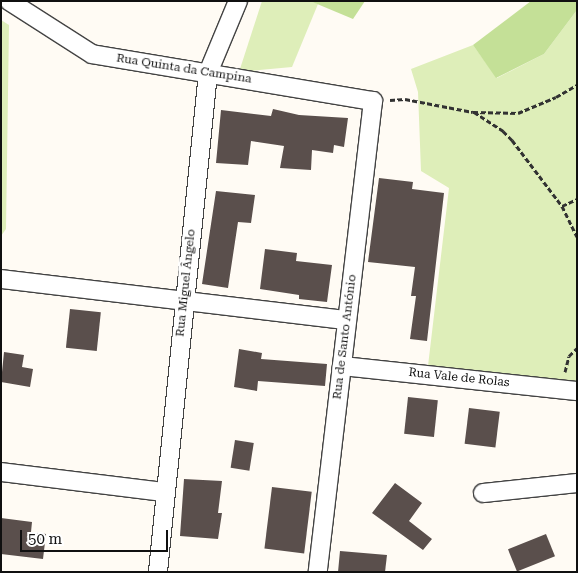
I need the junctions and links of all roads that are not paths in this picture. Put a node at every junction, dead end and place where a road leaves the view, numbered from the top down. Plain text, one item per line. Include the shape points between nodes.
1 (9, 1) edge
2 (238, 1) edge
3 (208, 73) junction
4 (373, 101) joint
5 (1, 279) edge
6 (184, 301) junction
7 (347, 320) junction
8 (342, 366) junction
9 (569, 390) edge
10 (1, 472) edge
11 (577, 483) edge
12 (165, 492) junction
13 (483, 493) dead end
14 (158, 572) edge
15 (318, 572) edge

1 - 3 street, Rua Quinta da Campina via 92,54
2 - 3 street, Rua Miguel Ângelo
3 - 4 street, Rua Quinta da Campina
3 - 6 street, Rua Miguel Ângelo
4 - 7 street, Rua de Santo António
5 - 6 street
6 - 7 street
6 - 12 street, Rua Miguel Ângelo
7 - 8 street, Rua de Santo António
8 - 9 street, Rua Vale de Rolas
8 - 15 street, Rua de Santo António
10 - 12 street
11 - 13 street
12 - 14 street, Rua Miguel Ângelo

